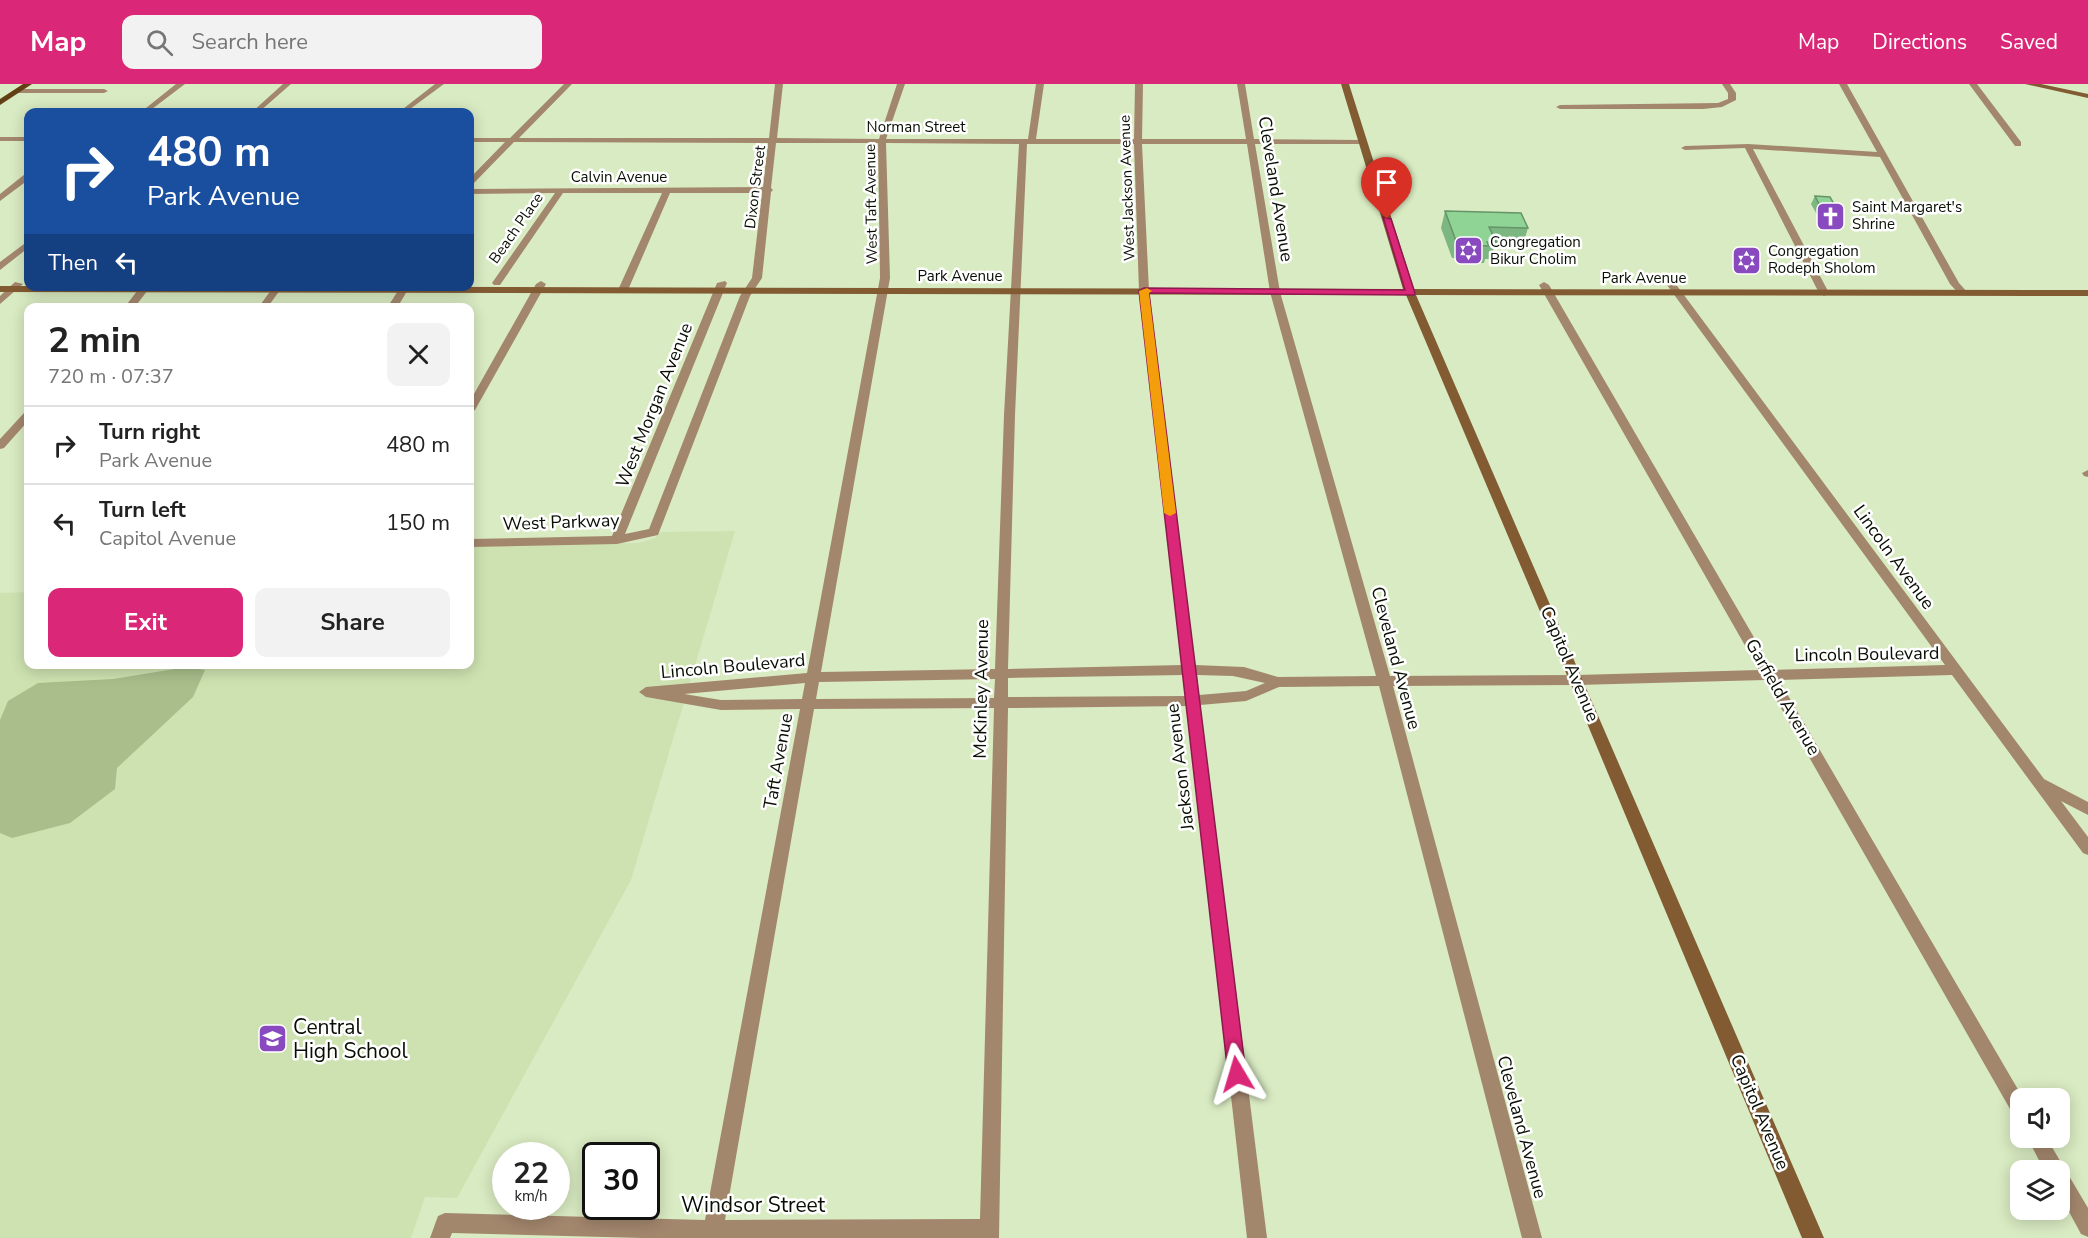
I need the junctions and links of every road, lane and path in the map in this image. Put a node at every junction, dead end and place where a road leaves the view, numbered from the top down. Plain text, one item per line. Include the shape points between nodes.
1 (28, 84) edge
2 (181, 84) edge
3 (287, 84) edge
4 (440, 84) edge
5 (568, 84) edge
6 (779, 84) edge
7 (901, 84) edge
8 (1040, 84) edge
9 (1138, 84) edge
10 (1241, 84) edge
11 (1345, 84) edge
12 (1726, 84) edge
13 (1843, 84) edge
14 (1973, 84) edge
15 (2029, 84) edge
16 (17, 88) edge
17 (104, 91) dead end
18 (0, 95) edge
19 (2088, 96) edge
20 (0, 103) edge
21 (1560, 107) dead end
22 (149, 108) edge
23 (260, 108) edge
24 (407, 108) edge
25 (0, 139) edge
26 (24, 139) edge
27 (474, 140) edge
28 (510, 140) junction
29 (774, 140) junction
30 (882, 140) junction
31 (1027, 141) junction
32 (1138, 141) junction
33 (1250, 141) junction
34 (1362, 142) junction
35 (2018, 144) dead end
36 (1748, 146) junction
37 (1685, 148) dead end
38 (1881, 155) junction
39 (474, 178) edge
40 (24, 179) edge
41 (561, 190) junction
42 (769, 190) junction
43 (474, 191) edge
44 (667, 191) junction
45 (0, 198) edge
46 (24, 247) edge
47 (0, 267) edge
48 (496, 283) junction
49 (0, 284) edge
50 (474, 284) edge
51 (1955, 284) junction
52 (2088, 284) edge
53 (20, 286) edge
54 (474, 287) edge
55 (540, 287) junction
56 (625, 287) junction
57 (720, 287) junction
58 (751, 287) junction
59 (884, 287) junction
60 (1013, 287) junction
61 (1144, 287) junction
62 (1275, 288) junction
63 (0, 289) edge
64 (1409, 289) junction
65 (1546, 289) junction
66 (1675, 289) junction
67 (1821, 289) junction
68 (1917, 289) junction
69 (143, 291) edge
70 (276, 291) edge
71 (1963, 293) junction
72 (2088, 293) edge
73 (0, 301) edge
74 (132, 303) edge
75 (266, 303) edge
76 (474, 403) edge
77 (24, 419) edge
78 (0, 446) edge
79 (617, 540) junction
80 (474, 543) edge
81 (1188, 670) junction
82 (1955, 670) junction
83 (1000, 673) junction
84 (1770, 675) junction
85 (815, 677) junction
86 (1577, 680) junction
87 (1277, 682) junction
88 (1384, 682) junction
89 (1191, 701) junction
90 (1000, 703) junction
91 (808, 704) junction
92 (2040, 782) junction
93 (2088, 809) edge
94 (2088, 849) edge
95 (2010, 1093) edge
96 (2070, 1195) edge
97 (2088, 1227) edge
98 (442, 1231) edge
99 (989, 1233) edge
100 (713, 1234) edge
101 (1257, 1238) edge
102 (1533, 1238) edge
103 (1813, 1238) edge

1 - 16 main road
2 - 22 street
3 - 23 street
4 - 24 street
5 - 28 street
6 - 29 street, Dixon Street
7 - 30 street, West Taft Avenue
8 - 31 street, McKinley Avenue
9 - 32 street, West Jackson Avenue
10 - 33 street, Cleveland Avenue
11 - 34 main road, Capitol Avenue
12 - 21 street via 1732,100 1719,105
13 - 38 street
14 - 35 street
15 - 19 main road
16 - 17 street
16 - 18 main road
16 - 20 main road
25 - 26 street
27 - 28 street, Norman Street
28 - 29 street, Norman Street
28 - 39 street
29 - 30 street, Norman Street
29 - 42 street, Dixon Street
30 - 31 street, Norman Street
30 - 59 street, West Taft Avenue
31 - 32 street, Norman Street
31 - 60 street, McKinley Avenue
32 - 33 street, Norman Street
32 - 61 street, West Jackson Avenue
33 - 34 street, Norman Street
33 - 62 street, Cleveland Avenue
34 - 64 main road, Capitol Avenue
36 - 37 street
36 - 38 street
36 - 67 street
38 - 51 street
40 - 45 street
41 - 43 street, Calvin Avenue
41 - 44 street, Calvin Avenue
41 - 48 street, Beach Place
42 - 44 street, Calvin Avenue
42 - 58 street, Dixon Street via 757,278
44 - 56 street
46 - 47 street
48 - 50 main road, Park Avenue
48 - 55 main road, Park Avenue
49 - 53 main road, Park Avenue
51 - 52 main road, Park Avenue
51 - 68 main road, Park Avenue
51 - 71 street
53 - 63 main road, Park Avenue
53 - 73 street
54 - 55 main road, Park Avenue
55 - 56 main road, Park Avenue
55 - 76 street
56 - 57 main road, Park Avenue
57 - 58 main road, Park Avenue
57 - 79 street, West Morgan Avenue
58 - 59 main road, Park Avenue
58 - 79 street, West Parkway via 654,532
59 - 60 main road, Park Avenue
59 - 85 street, Taft Avenue
60 - 61 main road, Park Avenue
60 - 83 street, McKinley Avenue
61 - 62 main road, Park Avenue
61 - 81 street, Jackson Avenue
62 - 64 main road, Park Avenue
62 - 88 street, Cleveland Avenue
64 - 65 main road, Park Avenue
64 - 86 main road, Capitol Avenue
65 - 66 main road, Park Avenue
65 - 84 street, Garfield Avenue
66 - 67 main road, Park Avenue
66 - 82 street, Lincoln Avenue
67 - 68 main road, Park Avenue
68 - 71 main road, Park Avenue
69 - 74 street
70 - 75 street
71 - 72 main road, Park Avenue
77 - 78 street
79 - 80 street, West Parkway
81 - 83 street, Lincoln Boulevard
81 - 87 street, Lincoln Boulevard via 1234,669
81 - 89 street, Jackson Avenue
82 - 84 street, Lincoln Boulevard
82 - 92 street, Lincoln Avenue
83 - 85 street, Lincoln Boulevard
83 - 90 street, McKinley Avenue
84 - 86 street, Lincoln Boulevard
84 - 95 street, Garfield Avenue
85 - 91 street, Taft Avenue
85 - 91 street, Lincoln Boulevard via 646,692 721,705
86 - 88 street, Lincoln Boulevard
86 - 103 main road, Capitol Avenue
87 - 88 street, Lincoln Boulevard
87 - 89 street, Lincoln Boulevard via 1261,693
88 - 102 street, Cleveland Avenue
89 - 90 street, Lincoln Boulevard
89 - 101 street, Jackson Avenue
90 - 91 street, Lincoln Boulevard
90 - 99 street, McKinley Avenue
91 - 100 street, Taft Avenue
92 - 93 street
92 - 94 street, Lincoln Avenue
96 - 97 street
98 - 100 street, Windsor Street
99 - 100 street, Windsor Street

